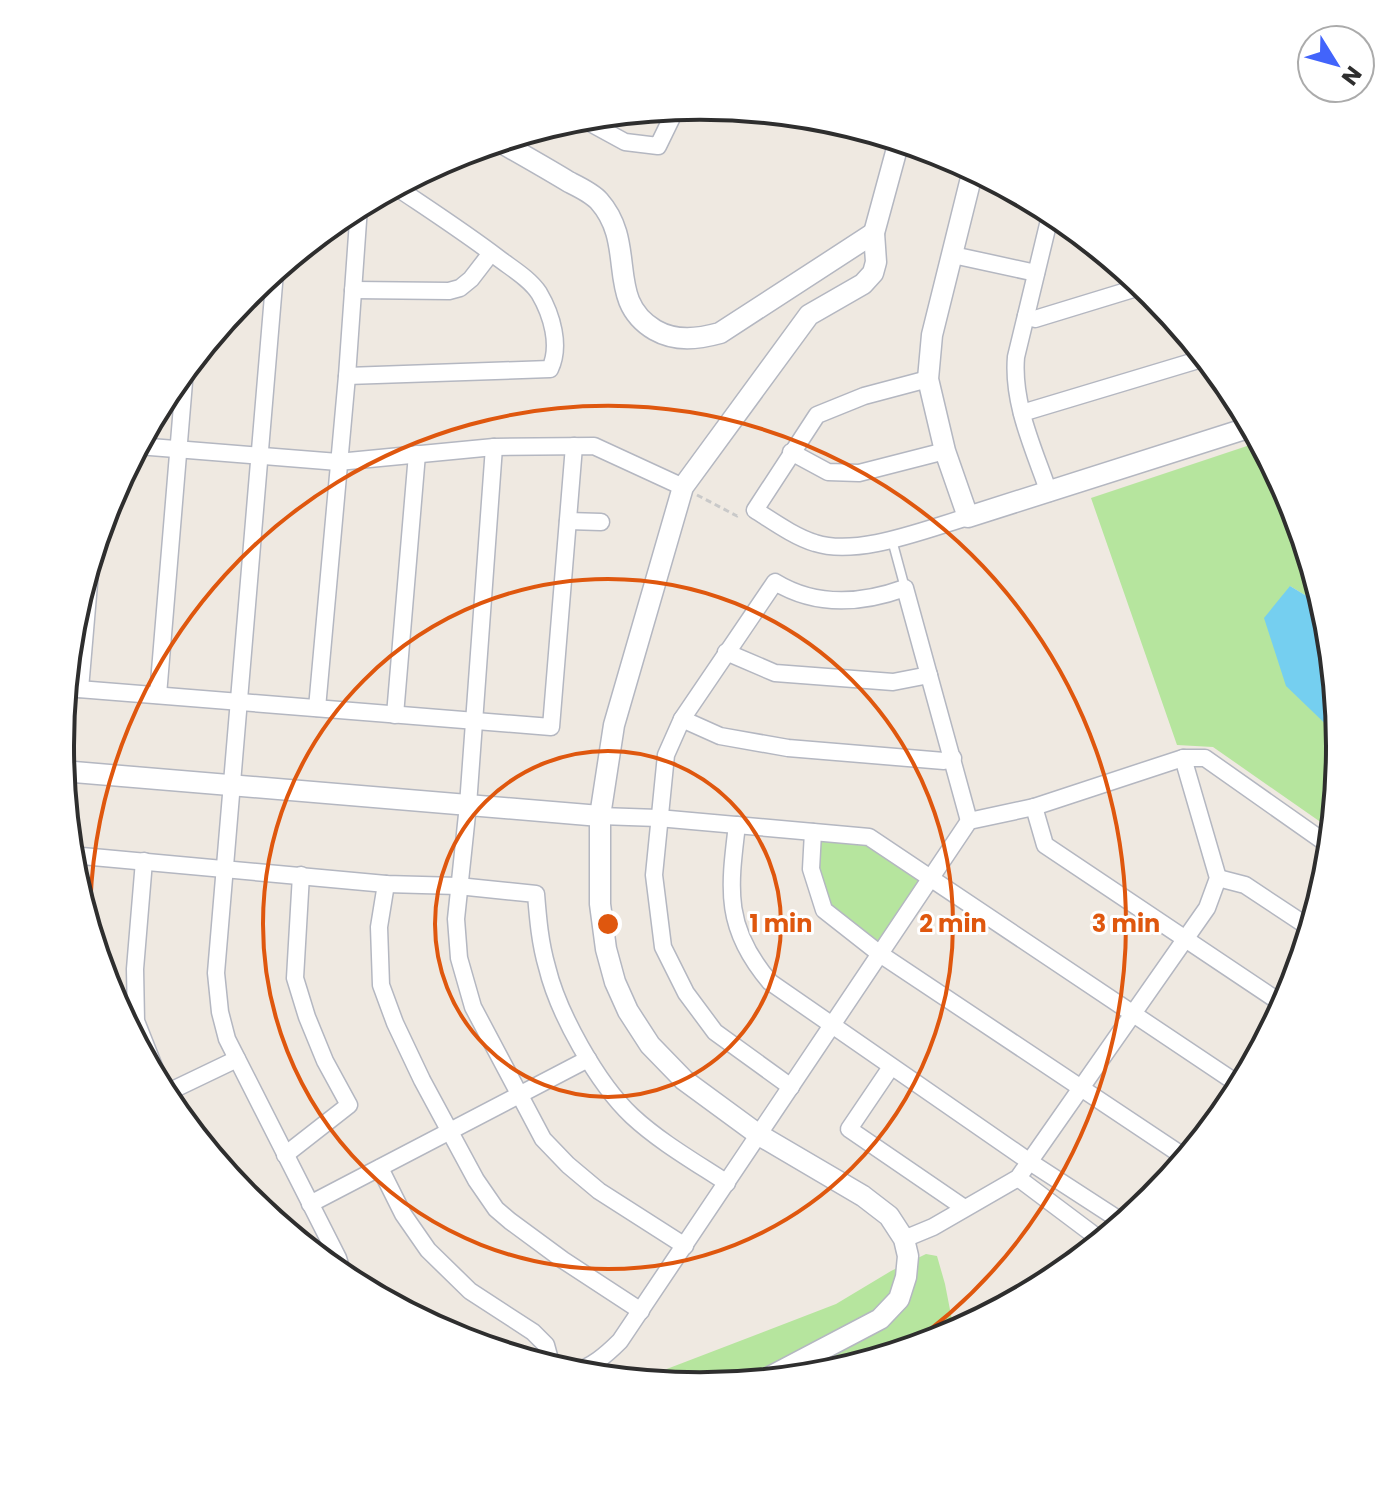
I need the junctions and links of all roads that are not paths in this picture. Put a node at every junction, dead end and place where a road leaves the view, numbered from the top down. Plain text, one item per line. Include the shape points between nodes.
1 (670, 121) edge
2 (601, 129) edge
3 (513, 150) edge
4 (896, 152) edge
5 (970, 182) edge
6 (406, 194) edge
7 (358, 222) edge
8 (1048, 226) edge
9 (874, 233) junction
10 (491, 253) junction
11 (953, 255) junction
12 (1036, 273) junction
13 (1123, 286) edge
14 (274, 289) edge
15 (353, 290) junction
16 (1128, 290) edge
17 (1122, 292) junction
18 (1026, 316) junction
19 (1194, 361) edge
20 (347, 376) junction
21 (928, 379) junction
22 (183, 395) edge
23 (1022, 413) junction
24 (1240, 431) edge
25 (574, 446) junction
26 (151, 447) edge
27 (494, 447) junction
28 (178, 450) junction
29 (945, 451) junction
30 (791, 452) junction
31 (417, 454) junction
32 (259, 455) junction
33 (338, 462) junction
34 (683, 487) junction
35 (1049, 493) junction
36 (968, 517) junction
37 (568, 521) junction
38 (601, 522) dead end
39 (892, 540) junction
40 (905, 588) junction
41 (726, 652) junction
42 (929, 675) junction
43 (77, 688) edge
44 (158, 695) junction
45 (239, 703) junction
46 (317, 708) junction
47 (395, 715) junction
48 (682, 719) junction
49 (474, 722) junction
50 (953, 758) junction
51 (1183, 758) junction
52 (75, 772) edge
53 (233, 785) junction
54 (468, 805) junction
55 (1034, 807) junction
56 (600, 816) junction
57 (658, 818) junction
58 (969, 821) junction
59 (737, 825) junction
60 (813, 832) junction
61 (1319, 838) edge
62 (84, 856) edge
63 (144, 861) junction
64 (226, 868) junction
65 (301, 875) junction
66 (930, 878) junction
67 (1218, 878) junction
68 (386, 884) junction
69 (458, 886) junction
70 (1301, 922) edge
71 (1186, 940) junction
72 (880, 954) junction
73 (1273, 998) edge
74 (136, 1016) edge
75 (1133, 1016) junction
76 (832, 1027) junction
77 (237, 1059) junction
78 (588, 1059) junction
79 (891, 1067) junction
80 (1230, 1079) edge
81 (791, 1087) junction
82 (176, 1088) edge
83 (1081, 1090) junction
84 (519, 1095) junction
85 (450, 1132) junction
86 (759, 1135) junction
87 (1177, 1152) edge
88 (285, 1155) junction
89 (1030, 1162) junction
90 (380, 1168) junction
91 (1018, 1178) junction
92 (727, 1183) junction
93 (310, 1204) junction
94 (963, 1207) junction
95 (1114, 1216) edge
96 (1092, 1234) edge
97 (904, 1239) junction
98 (685, 1246) junction
99 (337, 1256) edge
100 (641, 1311) junction
101 (548, 1353) edge
102 (595, 1363) edge
103 (792, 1365) edge

1 - 2 street via 658,146 625,142
3 - 9 street via 597,198 618,234 630,307 643,323 683,339 720,333
4 - 9 street
5 - 11 street
6 - 10 street
7 - 15 street
8 - 12 street
9 - 34 street via 873,273 809,315
10 - 15 street via 460,288 449,291
10 - 20 street via 538,292 554,338 550,369
11 - 12 street
11 - 21 street via 932,335
12 - 18 street
13 - 17 street
14 - 32 street
15 - 20 street
16 - 17 street
17 - 18 street via 1035,319
18 - 23 street via 1015,376
19 - 23 street
20 - 33 street
21 - 29 street
21 - 30 street via 817,415
22 - 28 street
23 - 35 street
24 - 35 street
25 - 27 street
25 - 34 street via 594,446
25 - 37 street
26 - 28 street
27 - 31 street
27 - 49 street
28 - 32 street
28 - 44 street
29 - 30 street via 859,473 828,472
29 - 36 street
30 - 39 street via 755,510 823,545
31 - 33 street
31 - 47 street
32 - 33 street
32 - 45 street
33 - 46 street
34 - 56 street via 614,725
35 - 36 street
36 - 39 street
37 - 38 street
37 - 49 street via 551,727
39 - 40 lane
40 - 41 street via 826,601 775,582
40 - 42 street
41 - 42 street via 775,673 893,682
41 - 48 street
42 - 50 street
43 - 44 street
44 - 45 street
45 - 46 street
45 - 53 street
46 - 47 street
47 - 49 street
48 - 50 street via 720,736 788,748
48 - 57 street via 666,755
49 - 54 street
50 - 58 street
51 - 55 street
51 - 61 street via 1205,758
51 - 67 street
52 - 53 street
53 - 54 street
53 - 64 street
54 - 56 street
54 - 69 street
55 - 58 street
55 - 71 street via 1045,845
56 - 57 street
56 - 86 street via 606,949 628,1011 650,1045 684,1080
57 - 59 street
57 - 81 street via 654,875 663,947 686,993 715,1032
58 - 66 street
59 - 60 street
59 - 76 street via 730,882 733,918 744,943 770,982
60 - 66 street via 869,837
60 - 72 street via 811,869 824,910
62 - 63 street
63 - 64 street
63 - 74 street
64 - 65 street
64 - 77 street via 216,973 220,1012
65 - 68 street
65 - 88 street via 295,978 325,1061 349,1105
66 - 72 street
66 - 75 street
67 - 70 street via 1245,885
67 - 71 street
68 - 69 street
68 - 85 street via 379,927 381,985
69 - 78 street via 536,894 547,969
69 - 84 street via 459,958 473,1007
71 - 73 street
71 - 75 street
72 - 76 street
72 - 83 street
75 - 80 street
75 - 83 street
76 - 79 street
76 - 81 street
77 - 82 street
77 - 88 street
78 - 84 street
78 - 92 street via 632,1116
79 - 89 street
79 - 94 street via 849,1129
81 - 86 street
83 - 87 street
83 - 89 street
84 - 85 street
84 - 98 street via 543,1139 568,1165
85 - 90 street
85 - 100 street via 496,1209
86 - 92 street
86 - 97 street via 863,1196 889,1216
88 - 93 street
89 - 91 street
89 - 95 street
90 - 93 street
90 - 101 street via 428,1250 470,1291 533,1332
91 - 94 street
91 - 96 street
92 - 98 street
93 - 99 street
94 - 97 street
97 - 103 street via 908,1256 899,1299 880,1319
98 - 100 street
100 - 102 street via 620,1341

